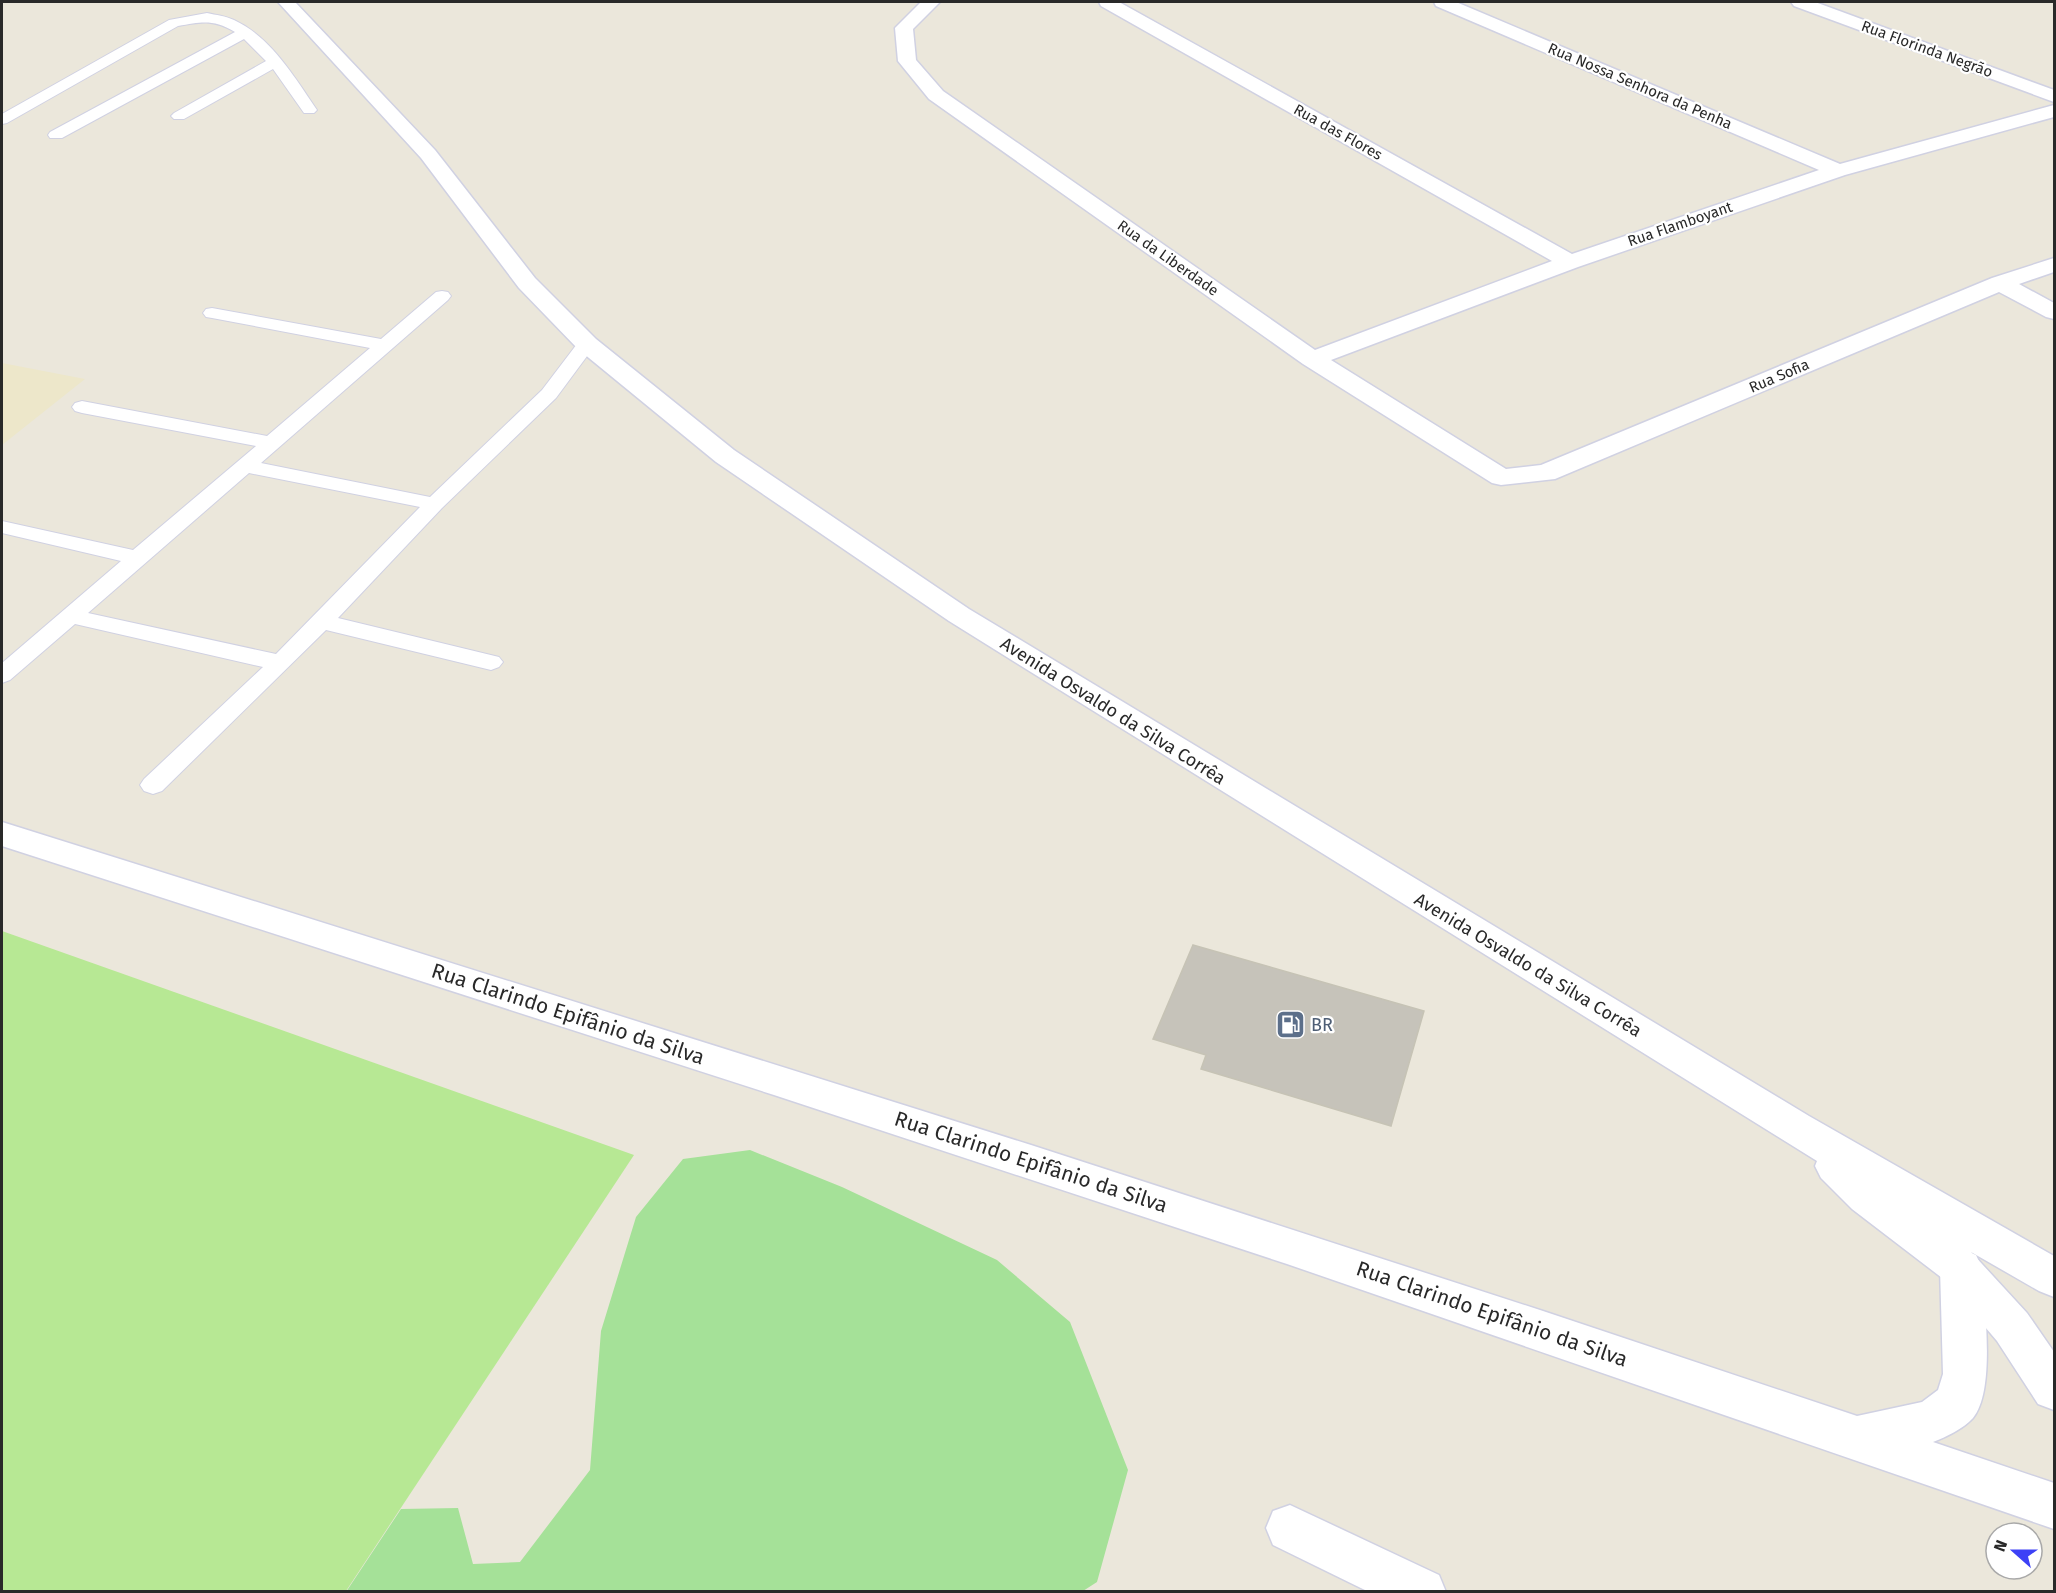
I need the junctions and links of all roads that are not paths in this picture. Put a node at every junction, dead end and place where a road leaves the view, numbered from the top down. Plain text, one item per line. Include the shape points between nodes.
1 (286, 2) edge
2 (931, 2) edge
3 (1107, 2) edge
4 (1442, 2) edge
5 (1800, 2) edge
6 (245, 32) junction
7 (275, 62) junction
8 (2055, 96) edge
9 (309, 110) dead end
10 (2055, 111) edge
11 (179, 116) dead end
12 (2, 120) edge
13 (56, 135) dead end
14 (1838, 171) junction
15 (1570, 262) junction
16 (2055, 265) edge
17 (2000, 283) junction
18 (442, 296) dead end
19 (2055, 312) edge
20 (212, 313) dead end
21 (587, 344) junction
22 (385, 345) junction
23 (1312, 359) junction
24 (82, 407) dead end
25 (272, 443) junction
26 (245, 466) junction
27 (1501, 477) joint
28 (435, 504) junction
29 (2, 527) edge
30 (138, 558) junction
31 (70, 616) junction
32 (320, 621) junction
33 (490, 662) dead end
34 (281, 663) junction
35 (2, 675) edge
36 (153, 785) dead end
37 (2, 834) edge
38 (1795, 1128) junction
39 (1961, 1268) junction
40 (2055, 1278) edge
41 (2055, 1389) edge
42 (1858, 1437) junction
43 (2055, 1506) edge
44 (1290, 1528) dead end
45 (1422, 1592) edge

1 - 21 street, Avenida Osvaldo da Silva Corrêa via 428,154 527,283
2 - 23 street, Rua da Liberdade via 904,28 907,61 936,95
3 - 15 street, Rua das Flores
4 - 14 street, Rua Nossa Senhora da Penha
5 - 8 street, Rua Florinda Negrão
6 - 7 lane
6 - 12 lane via 228,22 207,17 174,23
6 - 13 lane
7 - 9 lane
7 - 11 lane
10 - 14 street, Rua Flamboyant
14 - 15 street, Rua Flamboyant
15 - 23 street, Rua Flamboyant
16 - 17 street, Rua Sofia
17 - 19 street
17 - 27 street, Rua Sofia via 1546,473
18 - 22 lane
20 - 22 lane
21 - 28 lane via 549,394
21 - 38 street, Avenida Osvaldo da Silva Corrêa via 725,456 959,615
22 - 25 lane
23 - 27 street, Rua da Liberdade
24 - 25 lane
25 - 26 lane
26 - 28 lane
26 - 30 lane
28 - 32 lane
29 - 30 lane
30 - 31 lane
31 - 34 lane
31 - 35 lane
32 - 33 lane
32 - 34 lane
34 - 36 lane
37 - 42 street, Rua Clarindo Epifânio da Silva via 1153,1201
38 - 39 street via 1866,1197
38 - 40 street, Avenida Osvaldo da Silva Corrêa
39 - 41 street via 2012,1327
39 - 42 street via 1965,1374 1957,1402 1932,1421
42 - 43 street, Rua Clarindo Epifânio da Silva
44 - 45 street

